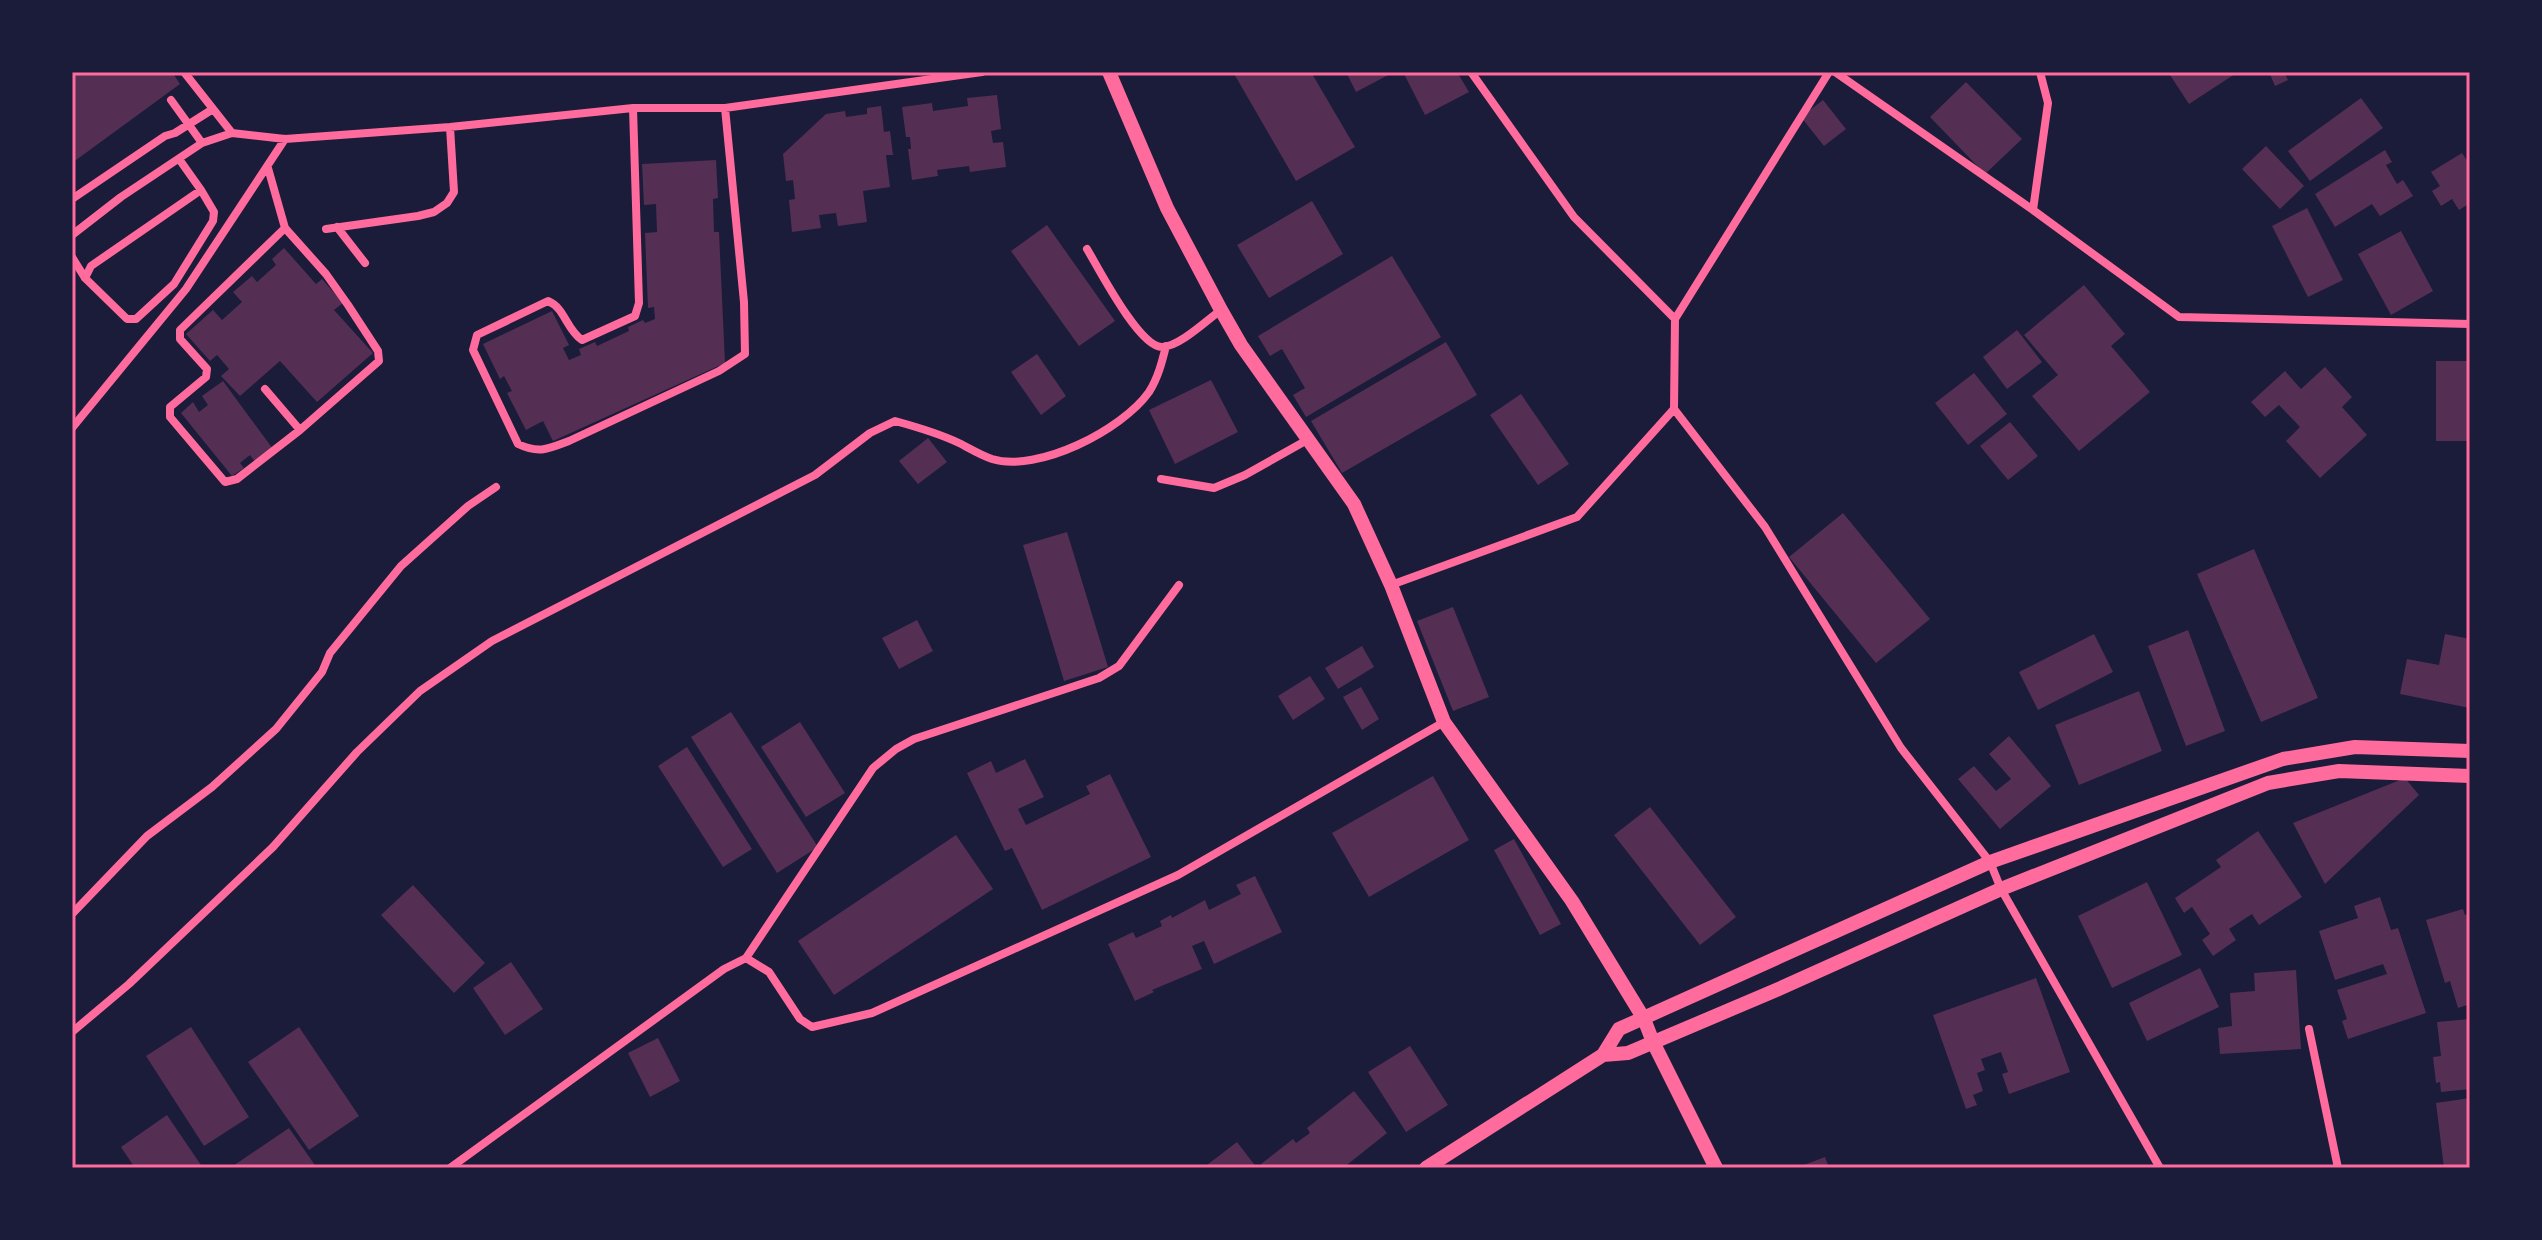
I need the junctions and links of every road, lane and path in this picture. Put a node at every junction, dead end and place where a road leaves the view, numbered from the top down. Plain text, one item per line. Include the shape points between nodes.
1 (184, 72) edge
2 (982, 72) edge
3 (1109, 72) edge
4 (1471, 72) edge
5 (1832, 72) edge
6 (2040, 72) edge
7 (171, 100) dead end
8 (633, 108) junction
9 (725, 108) junction
10 (213, 109) junction
11 (189, 125) junction
12 (450, 127) junction
13 (232, 133) junction
14 (285, 139) junction
15 (202, 143) junction
16 (179, 159) junction
17 (268, 168) junction
18 (201, 190) junction
19 (72, 199) edge
20 (2033, 210) junction
21 (337, 227) junction
22 (285, 228) junction
23 (326, 229) dead end
24 (72, 235) edge
25 (1087, 249) dead end
26 (72, 257) edge
27 (365, 263) dead end
28 (85, 278) junction
29 (1221, 310) junction
30 (1675, 319) junction
31 (2470, 324) edge
32 (1166, 346) junction
33 (265, 389) dead end
34 (1674, 409) junction
35 (72, 428) edge
36 (300, 430) junction
37 (1309, 439) junction
38 (1161, 479) dead end
39 (496, 487) dead end
40 (1179, 585) dead end
41 (1391, 585) junction
42 (1444, 722) junction
43 (2470, 751) edge
44 (2470, 776) edge
45 (1990, 862) junction
46 (2001, 889) junction
47 (72, 914) edge
48 (746, 958) junction
49 (1644, 1019) junction
50 (2309, 1029) dead end
51 (72, 1032) edge
52 (1653, 1042) junction
53 (1603, 1055) junction
54 (450, 1168) edge
55 (1426, 1168) edge
56 (1716, 1168) edge
57 (2160, 1168) edge
58 (2338, 1168) edge

1 - 10 street
2 - 9 street
3 - 29 street via 1167,208
4 - 30 street via 1574,217
5 - 20 street
5 - 30 street
6 - 20 street via 2048,103
7 - 11 street
8 - 9 street
8 - 9 street via 639,303 635,316 582,340 558,305 548,301 477,335 473,350 518,444 533,451 569,441 745,354
8 - 12 street
10 - 11 street
10 - 13 street
11 - 15 street
11 - 19 street
12 - 14 street
12 - 21 street via 454,192 447,203 418,216
13 - 14 street
13 - 15 street
14 - 17 street
15 - 16 street
16 - 18 street
16 - 24 street
17 - 22 street
17 - 35 street via 186,289
18 - 28 street via 91,266
18 - 28 street via 214,212 213,221 174,284 136,319 127,319
20 - 31 street via 2179,317
21 - 23 street
21 - 27 street
22 - 36 street via 326,274 378,351 379,361
22 - 36 street via 180,330 180,339 207,369 206,377 170,407 170,417 225,482 237,479
25 - 32 street via 1133,325 1152,345
26 - 28 street
29 - 32 street
29 - 37 street
30 - 34 street
32 - 51 street via 1149,392 1083,445 1019,462 992,459 895,421 870,433 815,475 492,641 420,691 357,752 273,847
33 - 36 street
34 - 41 street via 1577,517
34 - 45 street via 1765,527 1901,748
37 - 38 street via 1214,488
37 - 41 street via 1354,504
39 - 47 street via 401,566 276,729 147,836
40 - 48 street via 1119,666 1099,678 914,739 873,768
41 - 42 street
42 - 48 street via 1178,875 872,1013 812,1027 800,1019 769,972
42 - 49 street via 1572,901
43 - 45 street via 2355,747 2283,759
44 - 46 street via 2339,771 2268,783
45 - 46 street
45 - 49 street
46 - 52 street
46 - 57 street
48 - 54 street via 712,977
49 - 52 street
49 - 53 street via 1619,1029
50 - 58 street
52 - 53 street via 1628,1053
52 - 56 street
53 - 55 street

